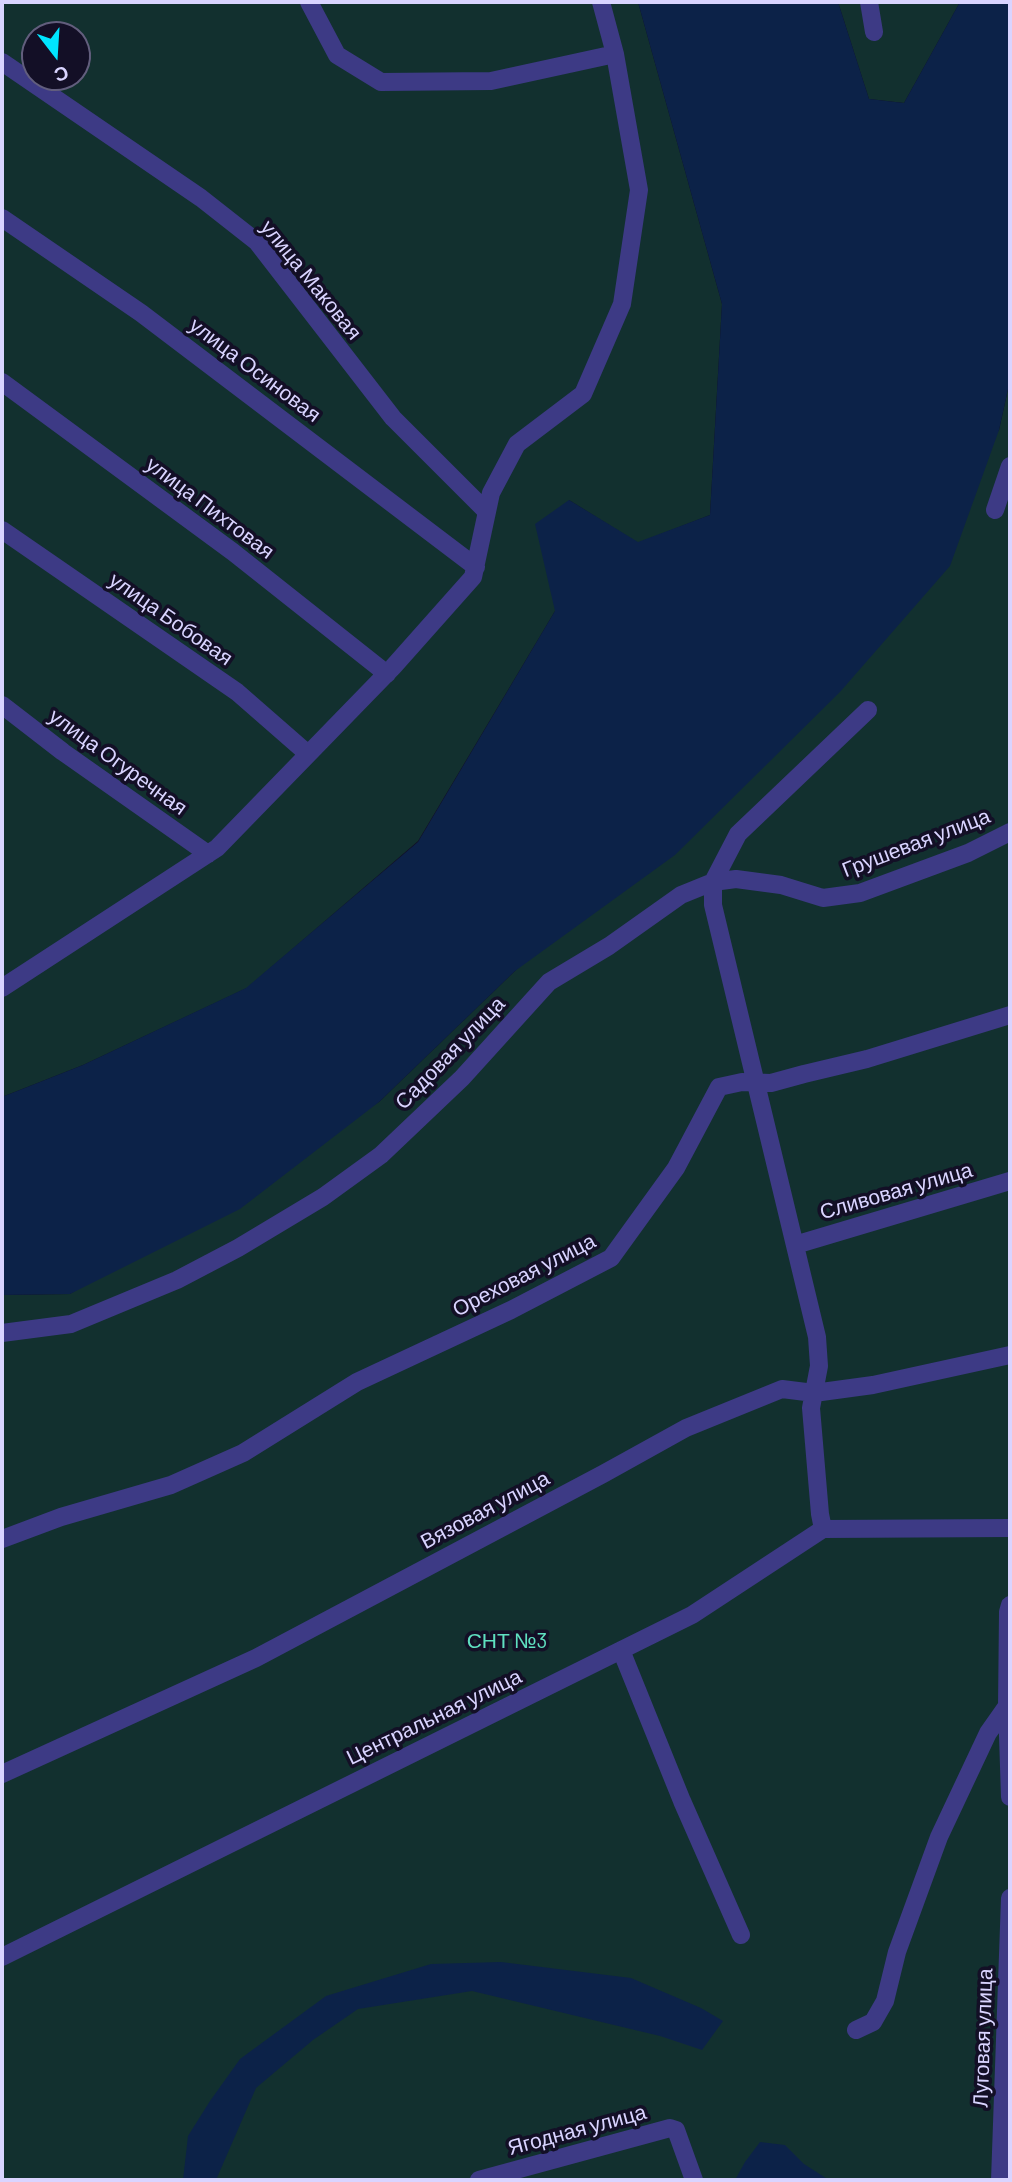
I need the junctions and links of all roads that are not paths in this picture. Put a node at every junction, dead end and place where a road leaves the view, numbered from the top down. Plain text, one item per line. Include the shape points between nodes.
1 (309, 2) edge
2 (601, 2) edge
3 (869, 2) edge
4 (874, 32) dead end
5 (615, 54) junction
6 (2, 62) edge
7 (2, 218) edge
8 (2, 382) edge
9 (1010, 467) edge
10 (995, 510) dead end
11 (487, 512) junction
12 (2, 530) edge
13 (476, 567) junction
14 (387, 674) junction
15 (2, 705) edge
16 (868, 710) dead end
17 (308, 754) junction
18 (1010, 832) edge
19 (208, 854) junction
20 (713, 882) junction
21 (5, 981) edge
22 (1010, 1015) edge
23 (757, 1083) junction
24 (1010, 1181) edge
25 (795, 1245) junction
26 (2, 1333) edge
27 (1010, 1355) edge
28 (814, 1393) junction
29 (1010, 1528) edge
30 (823, 1529) junction
31 (2, 1539) edge
32 (1010, 1605) edge
33 (621, 1650) junction
34 (1007, 1706) junction
35 (2, 1774) edge
36 (1010, 1797) edge
37 (1010, 1898) edge
38 (741, 1935) dead end
39 (2, 1957) edge
40 (856, 2030) dead end
41 (479, 2180) edge
42 (694, 2180) edge
43 (1000, 2180) edge

1 - 5 street via 337,55 381,82 491,81
2 - 5 street
3 - 4 street
5 - 11 street via 639,190 622,304 583,394 517,444 491,493
6 - 11 street, улица Маковая via 201,198 257,242 393,418
7 - 13 street, улица Осиновая via 141,313
8 - 14 street, улица Пихтовая via 233,552
9 - 10 street
11 - 13 street
12 - 17 street, улица Бобовая via 237,692
13 - 14 street via 473,577
14 - 17 street
15 - 19 street, улица Огуречная
16 - 20 street via 738,834
17 - 19 street
18 - 20 street, Грушевая улица via 968,853 860,893 823,898 736,878
19 - 21 street
20 - 23 street via 713,905
20 - 26 street, Садовая улица via 681,895 549,982 462,1078 381,1156 323,1197 177,1280 71,1324
22 - 23 street, Ореховая улица via 867,1059
23 - 25 street
23 - 31 street, Ореховая улица via 719,1087 676,1168 611,1258 357,1382 243,1453 171,1485
24 - 25 street, Сливовая улица
25 - 28 street via 817,1337 819,1366
27 - 28 street, Вязовая улица
28 - 30 street via 811,1408
28 - 35 street, Вязовая улица via 782,1389 686,1428 256,1658
29 - 30 street
30 - 33 street, Центральная улица via 692,1615
32 - 34 street
33 - 38 street
33 - 39 street, Центральная улица
34 - 36 street
34 - 40 street via 988,1733 939,1837 897,1952 885,2001 873,2022
37 - 43 street, Луговая улица
41 - 42 street, Ягодная улица via 670,2128 676,2130

